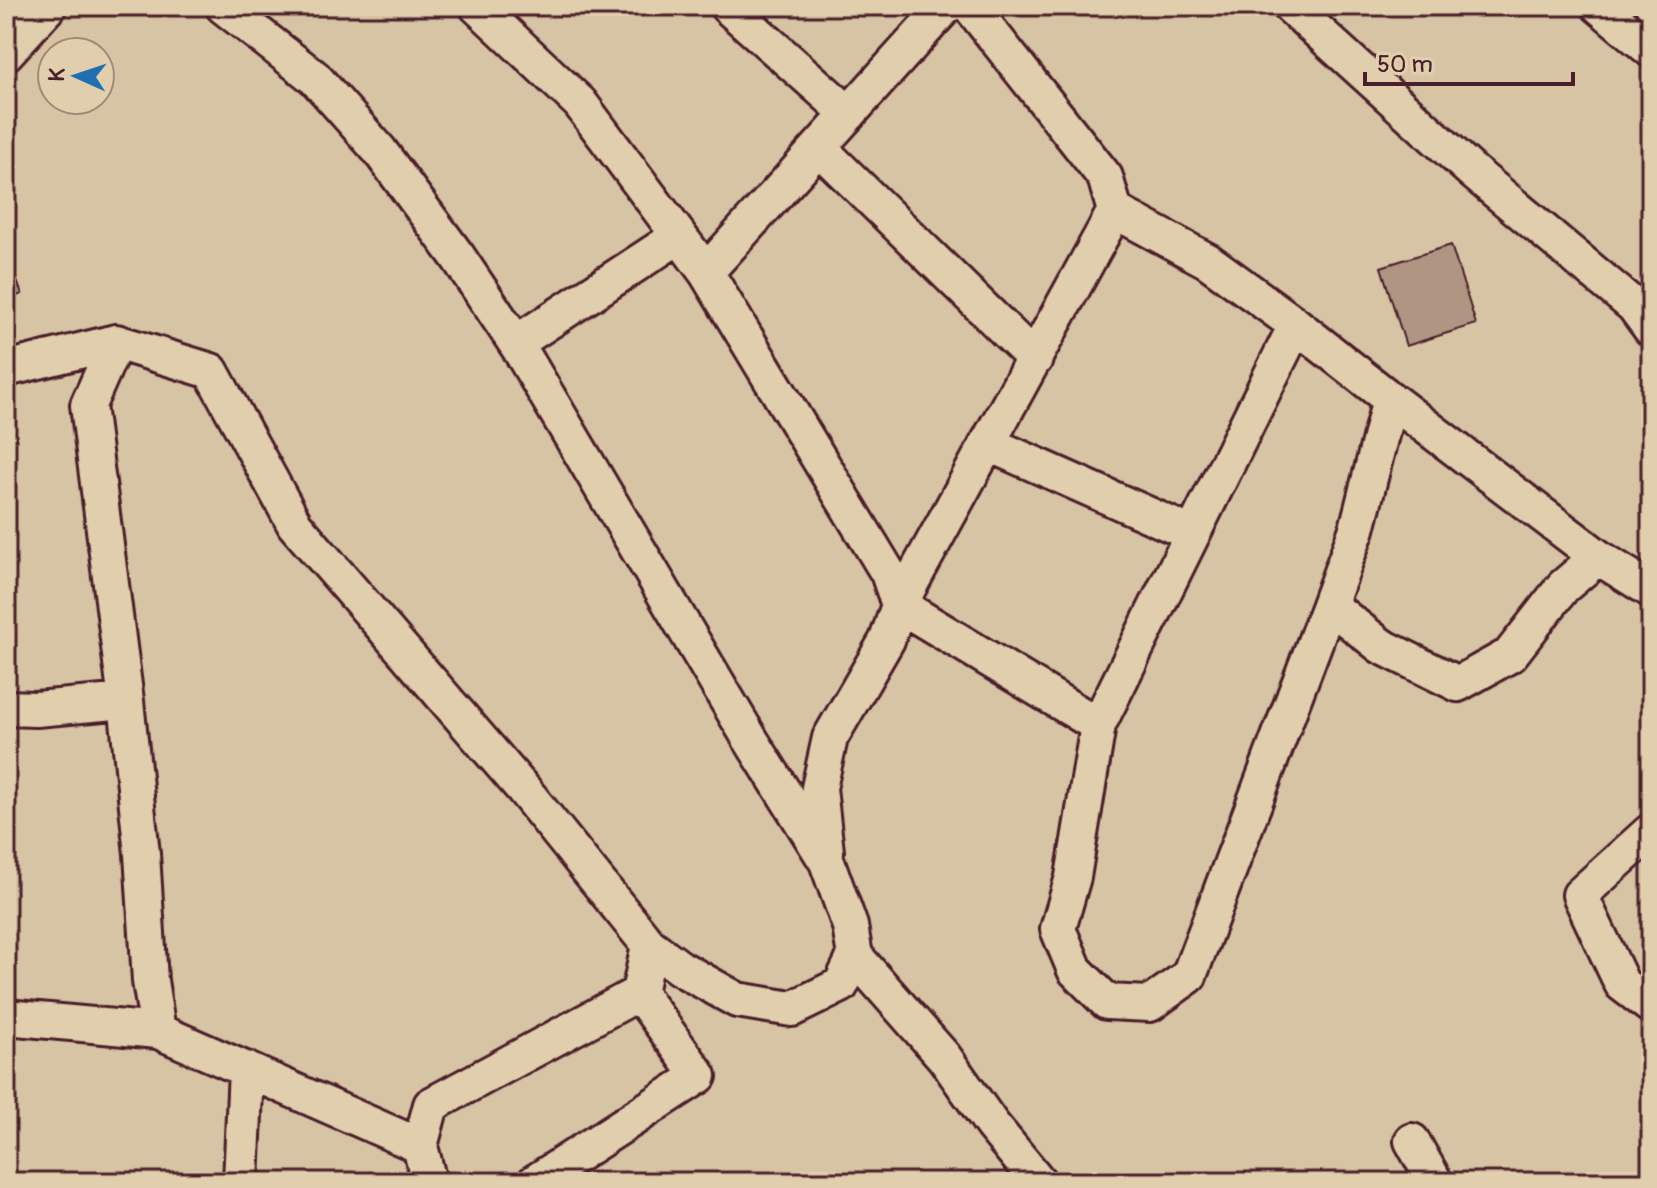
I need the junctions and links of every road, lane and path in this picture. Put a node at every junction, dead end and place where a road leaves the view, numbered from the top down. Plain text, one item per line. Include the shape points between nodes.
1 (49, 6) edge
2 (223, 6) edge
3 (477, 6) edge
4 (727, 6) edge
5 (946, 6) edge
6 (970, 6) edge
7 (1290, 6) edge
8 (1599, 6) edge
9 (1651, 50) edge
10 (6, 53) edge
11 (849, 114) junction
12 (819, 148) junction
13 (1115, 211) junction
14 (679, 236) junction
15 (706, 272) junction
16 (1296, 325) junction
17 (1651, 329) edge
18 (116, 342) junction
19 (516, 343) junction
20 (1035, 359) junction
21 (6, 369) edge
22 (1390, 399) junction
23 (989, 444) junction
24 (1192, 534) junction
25 (1598, 557) junction
26 (1651, 590) edge
27 (899, 605) junction
28 (1329, 605) junction
29 (126, 701) junction
30 (6, 708) edge
31 (1098, 725) junction
32 (1651, 831) edge
33 (827, 862) junction
34 (649, 945) junction
35 (855, 956) junction
36 (639, 993) junction
37 (1651, 1006) edge
38 (6, 1017) edge
39 (158, 1031) junction
40 (246, 1069) junction
41 (1412, 1141) dead end
42 (420, 1146) junction
43 (241, 1182) edge
44 (429, 1182) edge
45 (535, 1182) edge
46 (1039, 1182) edge
47 (1435, 1182) edge

1 - 10 street
2 - 19 street via 315,78 379,150
3 - 14 street via 580,103
4 - 11 street
5 - 11 street
6 - 13 street via 1105,177
7 - 17 street via 1472,171 1634,306
8 - 9 street
11 - 12 street
12 - 15 street
12 - 20 street
13 - 16 street via 1208,261
13 - 20 street
14 - 15 street
14 - 19 street
15 - 27 street via 888,573
16 - 22 street
16 - 24 street
18 - 21 street
18 - 29 street via 88,405
18 - 34 street via 211,371 295,525 524,790
19 - 33 street
20 - 23 street
22 - 25 street
22 - 28 street via 1357,529
23 - 24 street
23 - 27 street
24 - 31 street
25 - 26 street
25 - 28 street via 1563,587 1510,655 1458,684 1381,646
27 - 31 street
27 - 33 street via 887,640 830,738 819,788
28 - 31 street via 1189,976 1150,1004 1107,1002 1075,970 1058,929 1073,877
29 - 30 street
29 - 39 street
32 - 37 street via 1580,895 1622,984
33 - 35 street
34 - 35 street via 737,1000 792,1009 841,985
34 - 36 street
35 - 46 street via 944,1057
36 - 42 street via 431,1105
36 - 45 street via 699,1076
38 - 39 street
39 - 40 street
40 - 42 street
40 - 43 street
41 - 47 street
42 - 44 street

